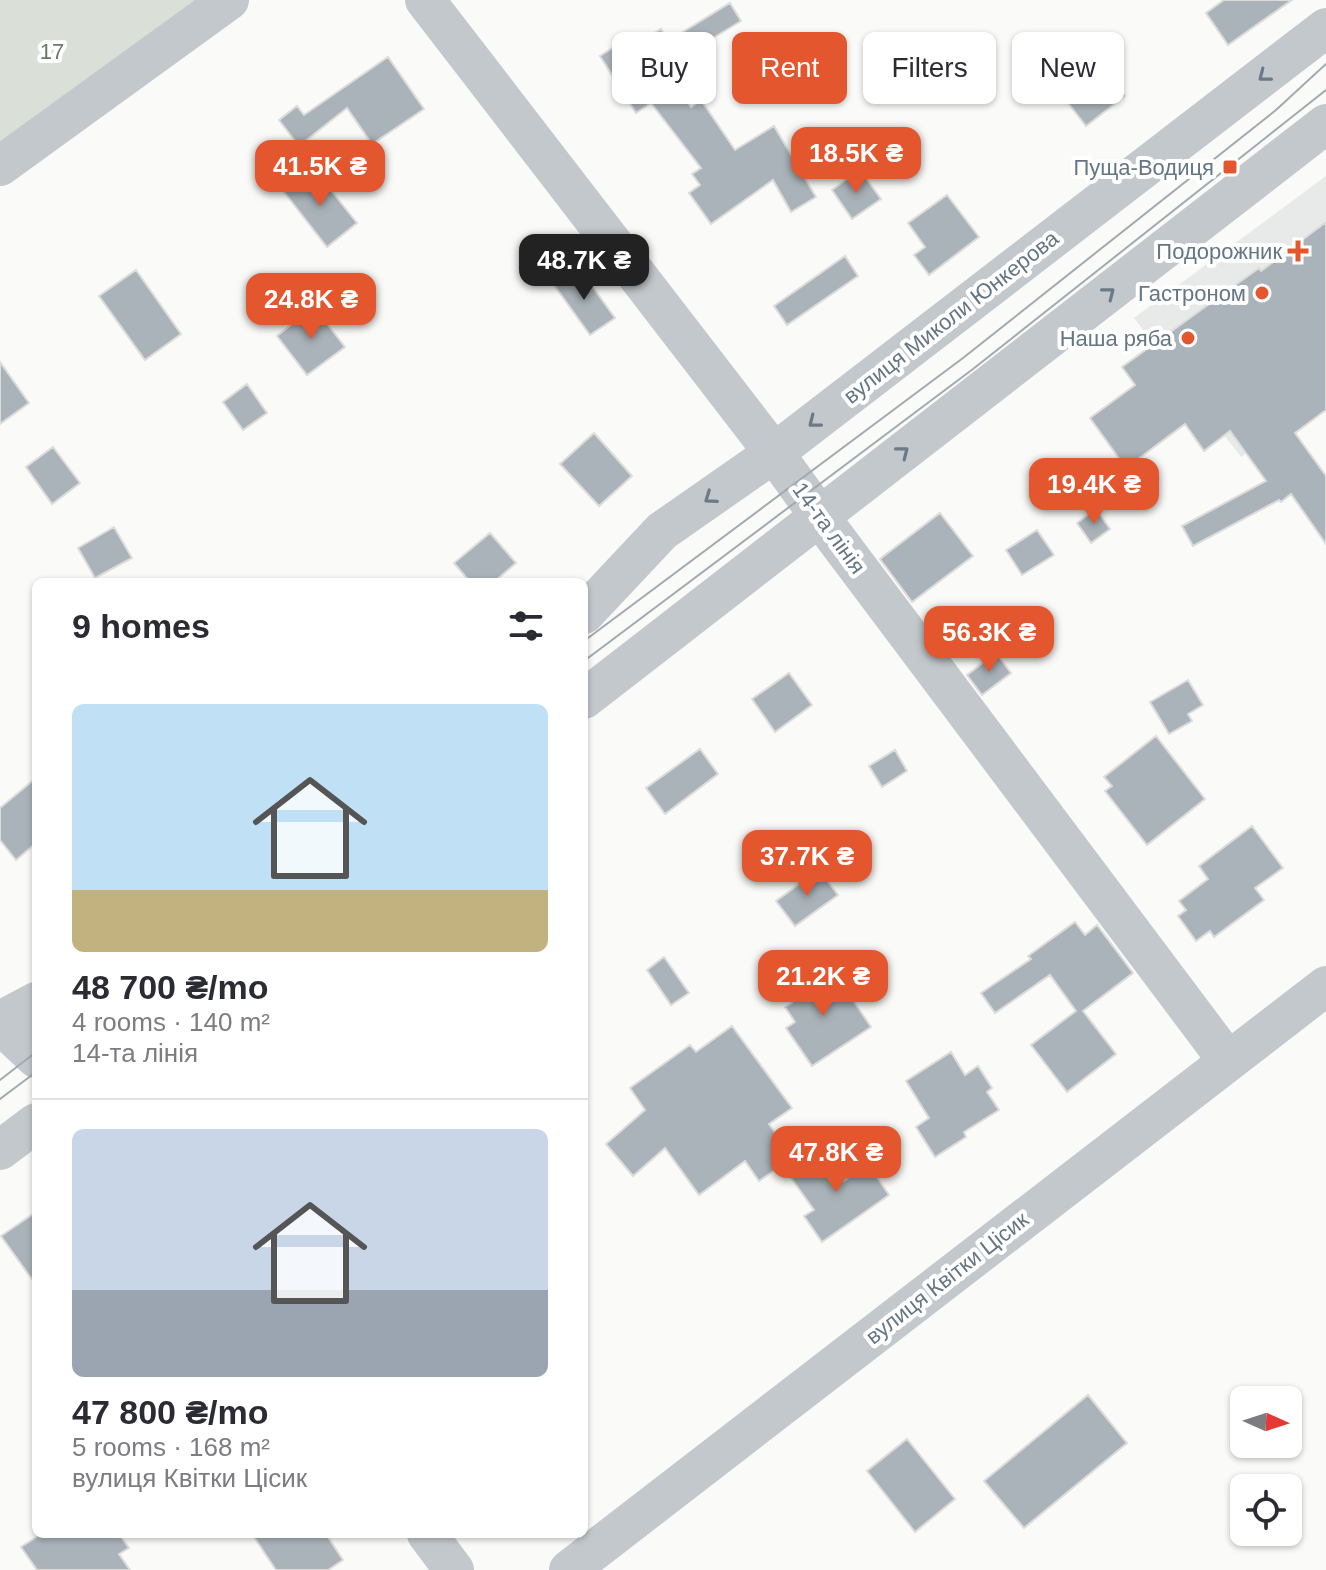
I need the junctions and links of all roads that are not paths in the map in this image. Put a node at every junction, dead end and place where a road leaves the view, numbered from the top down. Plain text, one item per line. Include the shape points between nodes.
1 (229, 0) edge
2 (425, 0) edge
3 (1326, 28) edge
4 (1326, 124) edge
5 (0, 166) edge
6 (774, 453) junction
7 (820, 517) junction
8 (588, 610) edge
9 (588, 696) edge
10 (1326, 986) edge
11 (32, 1004) edge
12 (0, 1023) edge
13 (32, 1054) edge
14 (1228, 1061) junction
15 (32, 1126) edge
16 (0, 1150) edge
17 (430, 1538) edge
18 (454, 1570) edge
19 (569, 1570) edge

1 - 5 street
2 - 6 street, 14-та лінія
3 -> 6 street, вулиця Миколи Юнкерова
7 -> 4 street
6 - 7 street, 14-та лінія
6 -> 8 street, вулиця Миколи Юнкерова via 662,531
7 - 9 street
7 - 14 street, 14-та лінія
10 - 14 street, вулиця Квітки Цісик
11 - 12 street
12 - 13 street
14 - 19 street, вулиця Квітки Цісик
15 - 16 street
17 - 18 street

